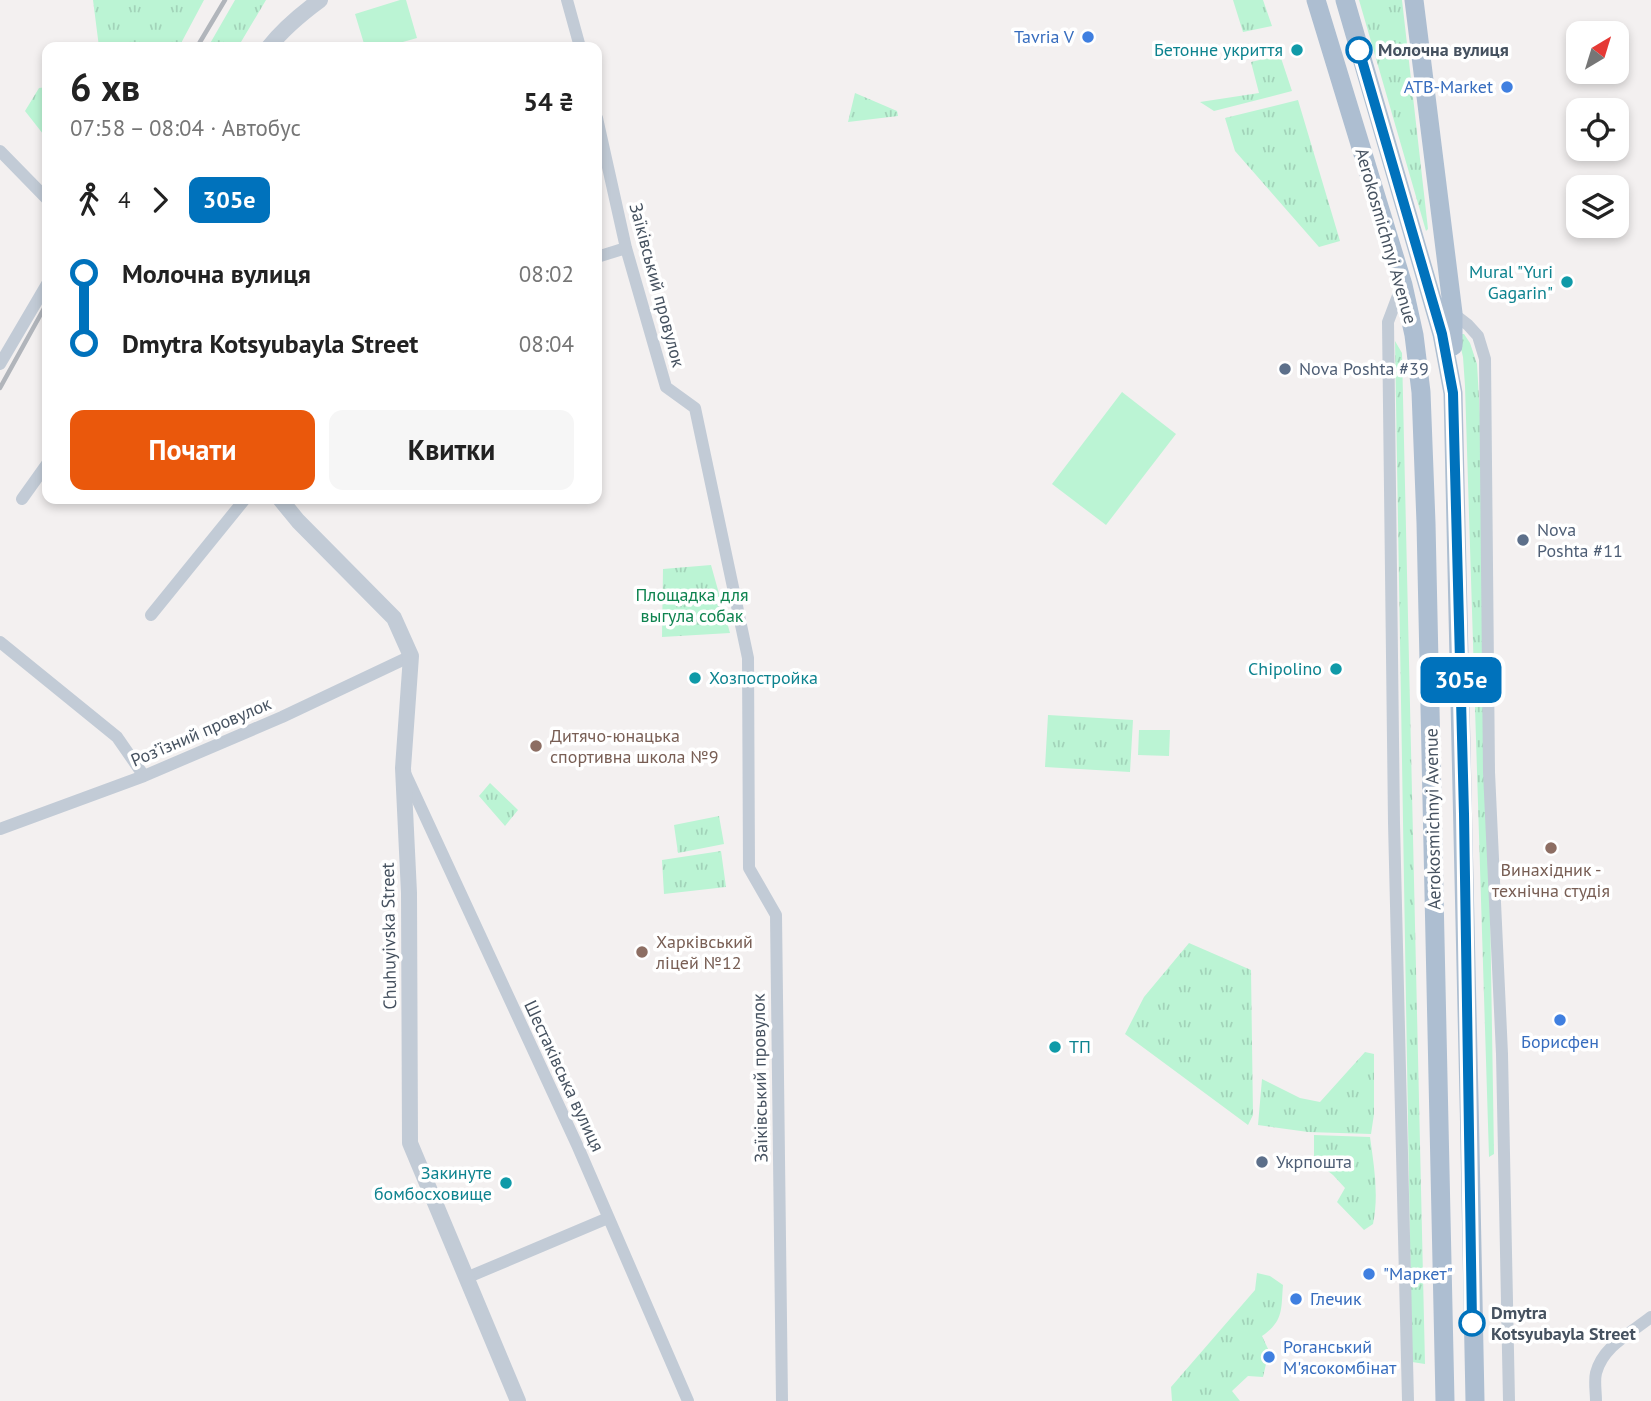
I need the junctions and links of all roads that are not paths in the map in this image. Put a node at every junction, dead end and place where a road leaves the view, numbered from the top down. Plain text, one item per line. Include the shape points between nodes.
1 (320, 0) edge
2 (567, 0) edge
3 (1316, 0) edge
4 (1345, 0) edge
5 (1415, 0) edge
6 (272, 42) edge
7 (579, 42) edge
8 (602, 140) edge
9 (0, 151) edge
10 (42, 194) edge
11 (1441, 212) junction
12 (1410, 227) junction
13 (626, 248) junction
14 (602, 255) edge
15 (1403, 285) junction
16 (42, 293) edge
17 (1433, 299) junction
18 (1453, 313) junction
19 (0, 364) edge
20 (1453, 393) junction
21 (42, 471) edge
22 (22, 499) dead end
23 (241, 504) edge
24 (284, 504) edge
25 (151, 615) dead end
26 (0, 642) edge
27 (411, 656) junction
28 (403, 768) junction
29 (144, 776) junction
30 (0, 829) edge
31 (608, 1218) junction
32 (466, 1278) junction
33 (1651, 1317) edge
34 (518, 1401) edge
35 (688, 1401) edge
36 (782, 1401) edge
37 (1408, 1401) edge
38 (1446, 1401) edge
39 (1475, 1401) edge
40 (1509, 1401) edge
41 (1596, 1401) edge

1 - 6 street
2 - 7 street
3 - 15 main road, Aerokosmichnyi Avenue
4 - 12 main road, Aerokosmichnyi Avenue
5 - 11 main road
8 - 13 street, Заїківський провулок
9 - 10 street
11 - 12 main road via 1429,238 1420,237
11 - 18 main road
12 - 17 main road, Aerokosmichnyi Avenue
13 - 14 street
13 - 36 street, Заїківський провулок via 666,387 695,408 748,658 749,868 776,915
15 - 37 street via 1388,322
15 - 38 main road, Aerokosmichnyi Avenue via 1421,392
16 - 19 street
17 - 18 street
17 - 20 main road, Aerokosmichnyi Avenue
18 - 20 main road
18 - 40 street via 1478,336 1485,359 1489,772 1502,1054
20 - 39 main road, Aerokosmichnyi Avenue
21 - 22 street
23 - 25 street
24 - 27 street, Chuhuyivska Street via 394,618
26 - 29 street via 117,737
27 - 28 street, Chuhuyivska Street
27 - 29 street, Роз’їзний провулок
28 - 31 street, Шестаківська вулиця
28 - 32 street, Chuhuyivska Street via 409,893 410,1143
29 - 30 street, Роз’їзний провулок
31 - 32 street
31 - 35 street, Шестаківська вулиця
32 - 34 street, Chuhuyivska Street
33 - 41 street via 1601,1360 1595,1374

